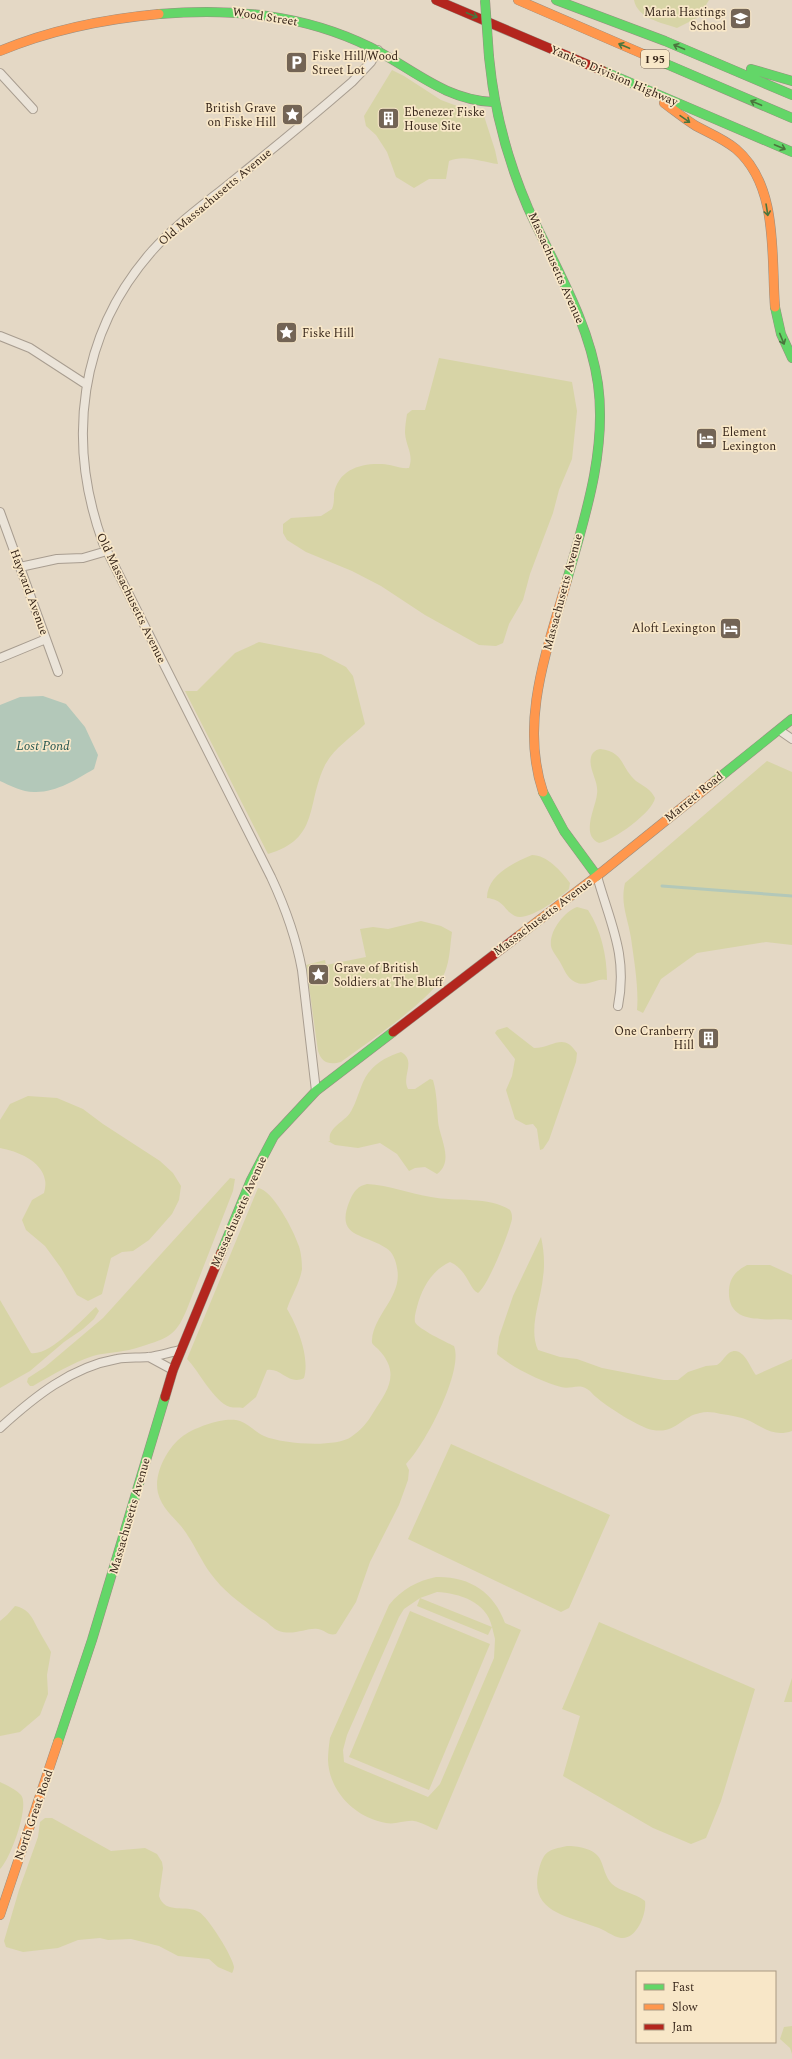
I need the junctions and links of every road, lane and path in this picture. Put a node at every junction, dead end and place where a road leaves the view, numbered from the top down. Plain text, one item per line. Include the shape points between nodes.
1 (436, 0) edge
2 (485, 0) edge
3 (518, 0) edge
4 (556, 0) edge
5 (378, 50) junction
6 (0, 52) edge
7 (700, 56) junction
8 (0, 73) edge
9 (792, 81) edge
10 (642, 87) junction
11 (792, 95) edge
12 (493, 102) junction
13 (33, 109) dead end
14 (792, 118) edge
15 (792, 152) edge
16 (0, 336) edge
17 (792, 358) edge
18 (87, 384) junction
19 (0, 512) edge
20 (106, 551) junction
21 (20, 567) junction
22 (46, 639) junction
23 (0, 658) edge
24 (58, 672) dead end
25 (792, 719) edge
26 (779, 730) junction
27 (792, 739) edge
28 (597, 876) junction
29 (618, 1006) dead end
30 (316, 1091) junction
31 (181, 1350) junction
32 (149, 1357) junction
33 (173, 1370) junction
34 (0, 1428) edge
35 (67, 1715) joint
36 (0, 1915) edge

1 -> 10 main road, Yankee Division Highway / I 95
2 - 12 main road, Massachusetts Avenue, bridge
14 -> 3 main road, I 95
7 -> 4 main road
5 - 6 main road, Wood Street via 333,31 288,19 242,12 200,10 154,14 86,25 44,35
5 - 12 main road, Wood Street via 453,94 475,101
5 - 18 street, Old Massachusetts Avenue via 368,66 352,82 197,210 151,253 130,280 112,310 98,344
7 - 9 main road
7 - 11 main road
8 - 13 street
10 -> 15 main road, Yankee Division Highway / I 95
10 -> 17 main road via 689,122 728,143 742,154 752,169 764,194 767,209 778,326
12 - 28 main road, Massachusetts Avenue via 513,172 582,326 599,395 599,444 595,469 544,661 532,728 536,766 544,794 560,826
16 - 18 street via 34,350 77,380
18 - 20 street, Old Massachusetts Avenue via 82,428 83,461 93,512
19 - 21 street, Hayward Avenue
20 - 21 street via 83,558 57,559
20 - 30 street, Old Massachusetts Avenue via 285,908 299,953
21 - 22 street, Hayward Avenue
22 - 23 street
22 - 24 street, Hayward Avenue
25 - 26 main road, Marrett Road
26 - 27 street
26 - 28 main road, Marrett Road
28 - 29 street via 615,933 621,962
28 - 30 main road, Massachusetts Avenue
30 - 31 main road, Massachusetts Avenue via 274,1136 257,1167
31 - 32 street
31 - 33 main road, Massachusetts Avenue
32 - 33 street
32 - 34 street via 112,1360 62,1379 30,1401
33 - 35 main road, Massachusetts Avenue via 110,1584
35 - 36 main road, North Great Road

